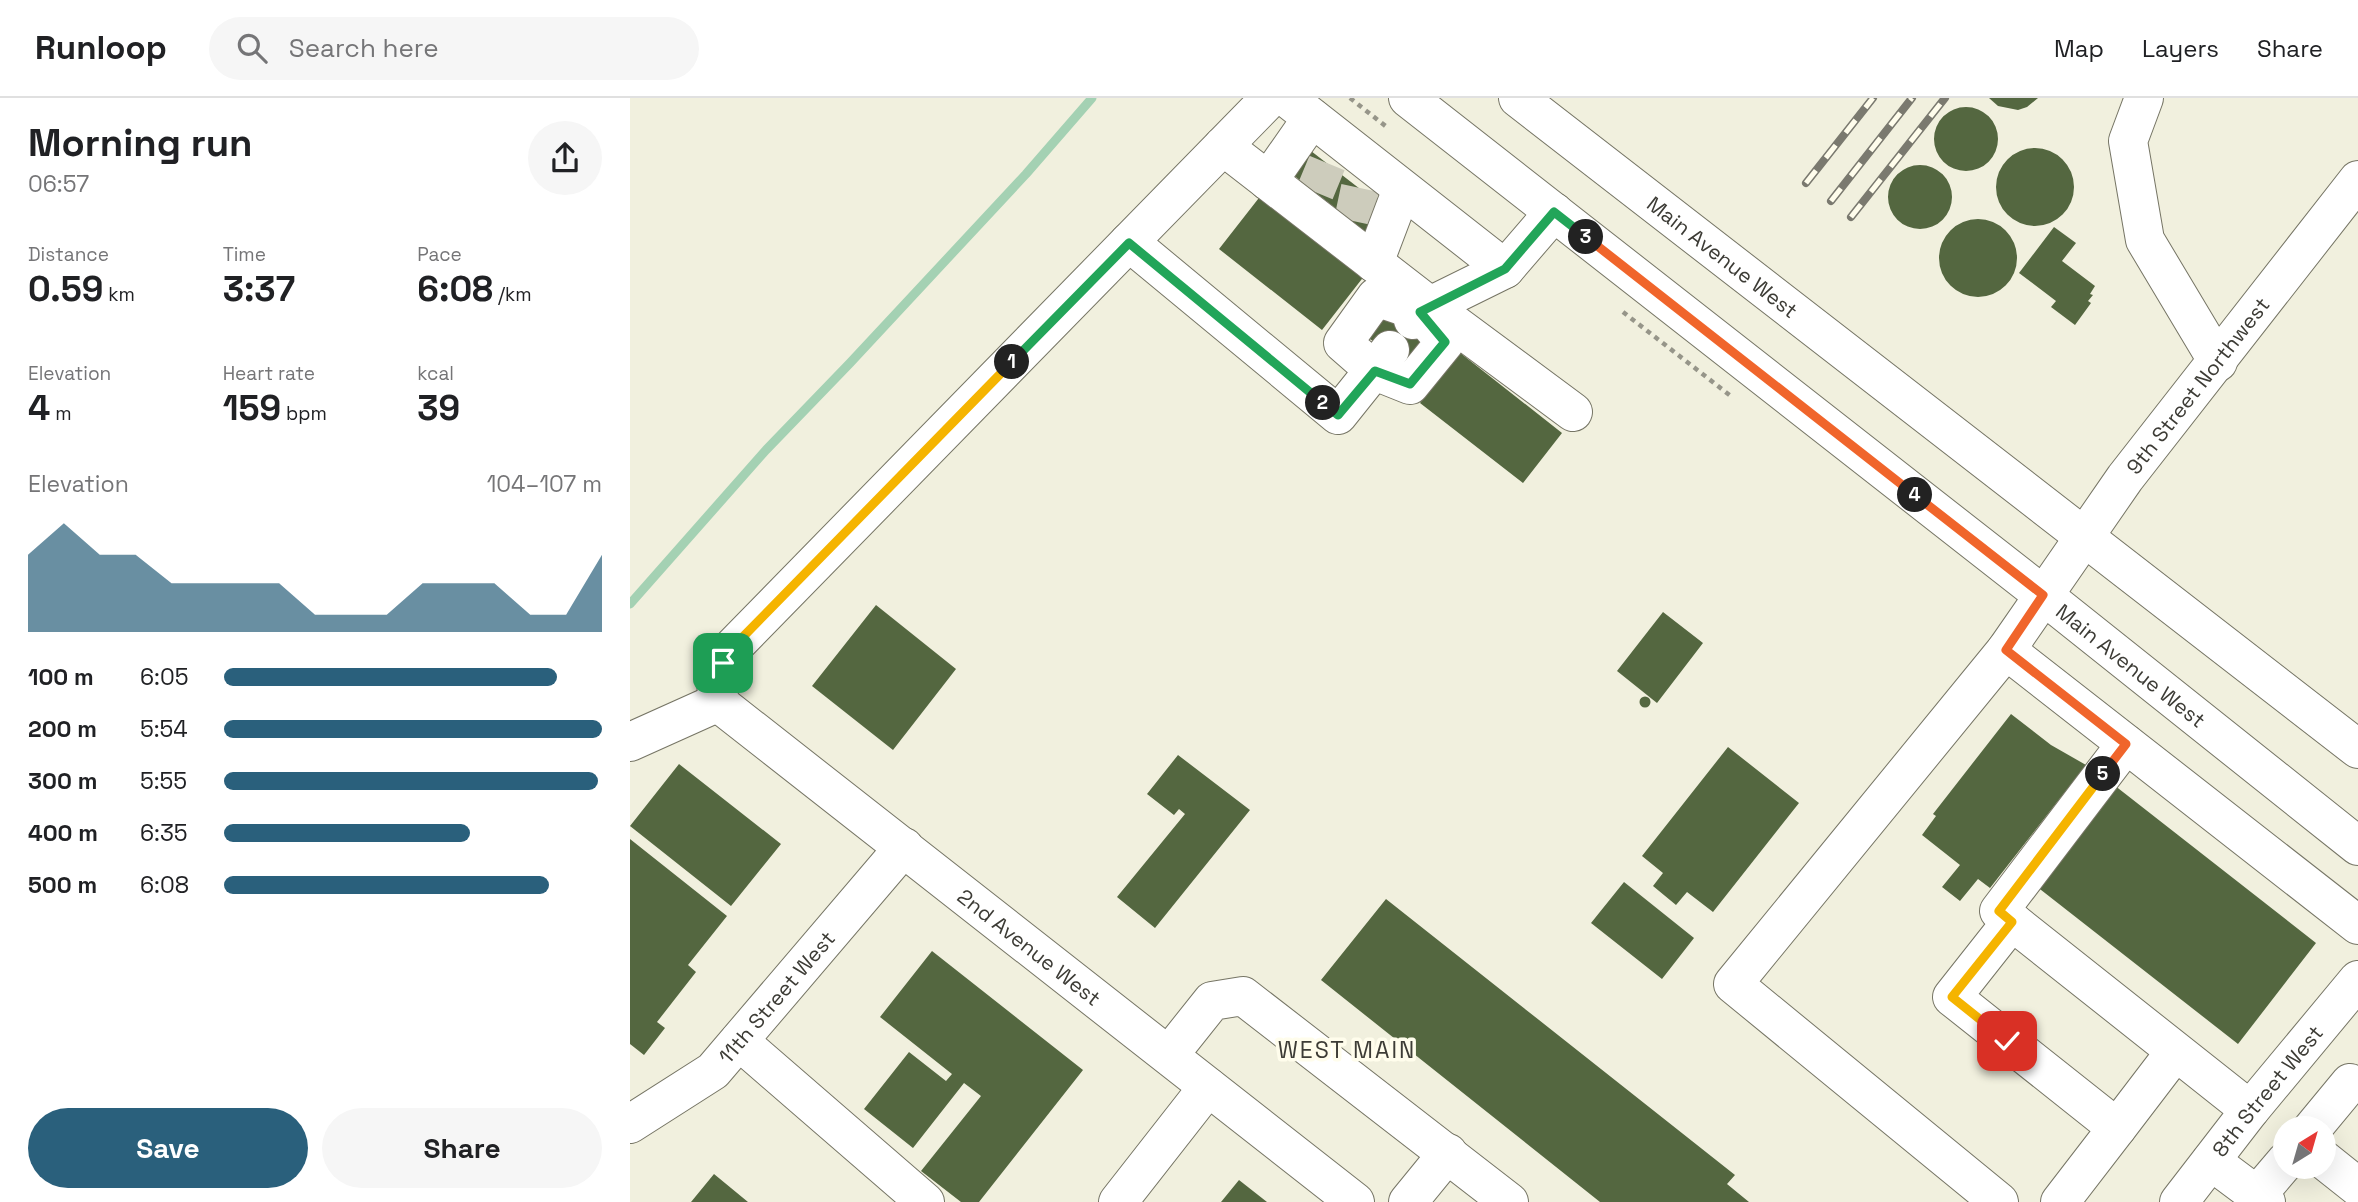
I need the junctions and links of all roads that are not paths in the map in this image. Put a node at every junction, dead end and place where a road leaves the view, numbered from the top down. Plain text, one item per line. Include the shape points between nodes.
1 (1270, 98) edge
2 (1408, 98) edge
3 (1518, 98) edge
4 (2144, 98) edge
5 (1223, 146) junction
6 (1315, 153) edge
7 (2358, 180) edge
8 (1268, 181) junction
9 (1402, 188) junction
10 (1554, 212) junction
11 (1361, 215) junction
12 (1129, 243) junction
13 (1505, 269) junction
14 (1405, 333) junction
15 (2218, 362) junction
16 (1573, 412) dead end
17 (2084, 537) junction
18 (2043, 595) junction
19 (2006, 650) junction
20 (717, 693) junction
21 (630, 742) edge
22 (2126, 744) junction
23 (2358, 749) edge
24 (2358, 846) edge
25 (904, 847) junction
26 (2012, 922) junction
27 (2358, 925) edge
28 (2358, 980) edge
29 (739, 1041) junction
30 (2175, 1052) junction
31 (1169, 1055) junction
32 (2355, 1080) edge
33 (1209, 1087) junction
34 (2250, 1110) junction
35 (2323, 1116) edge
36 (630, 1124) edge
37 (2117, 1128) junction
38 (1448, 1153) junction
39 (2211, 1161) junction
40 (2336, 1170) edge
41 (2274, 1180) edge
42 (2358, 1187) edge
43 (2262, 1198) edge
44 (925, 1202) edge
45 (1118, 1202) edge
46 (1354, 1202) edge
47 (1408, 1202) edge
48 (1509, 1202) edge
49 (1999, 1202) edge
50 (2060, 1202) edge
51 (2179, 1202) edge

1 - 5 street
2 - 10 street, Main Avenue West
3 - 17 street, Main Avenue West
4 - 15 street via 2128,141 2145,240
5 - 8 street
5 - 12 street
6 - 8 street
6 - 8 street
6 - 11 street
6 - 11 street
7 - 15 street, 9th Street Northwest
9 - 11 street
9 - 11 street
9 - 13 street
10 - 13 street
10 - 18 street, Main Avenue West
11 - 14 street
12 - 14 street via 1338,415
12 - 20 street via 733,647 723,663
13 - 14 street
14 - 16 street
15 - 17 street, 9th Street Northwest
17 - 18 street, 9th Street Northwest
17 - 23 street, Main Avenue West
18 - 19 street, 9th Street Northwest
18 - 24 street, Main Avenue West
19 - 22 street
19 - 49 street, 9th Street Northwest via 1734,984
20 - 21 street
20 - 25 street, 2nd Avenue West
22 - 26 street via 1999,911
22 - 27 street
25 - 29 street, 11th Street West
25 - 31 street, 2nd Avenue West
26 - 30 street
26 - 37 street via 1952,997
28 - 34 street, 8th Street West
29 - 36 street, 11th Street West via 713,1071
29 - 44 street
30 - 34 street
30 - 37 street
31 - 33 street, 2nd Avenue West
31 - 38 street via 1212,1001 1243,996
32 - 35 street
33 - 45 street
33 - 46 street, 2nd Avenue West
34 - 39 street, 8th Street West
37 - 50 street
38 - 47 street
38 - 48 street
39 - 43 street
39 - 51 street, 8th Street West
40 - 42 street
41 - 43 street

